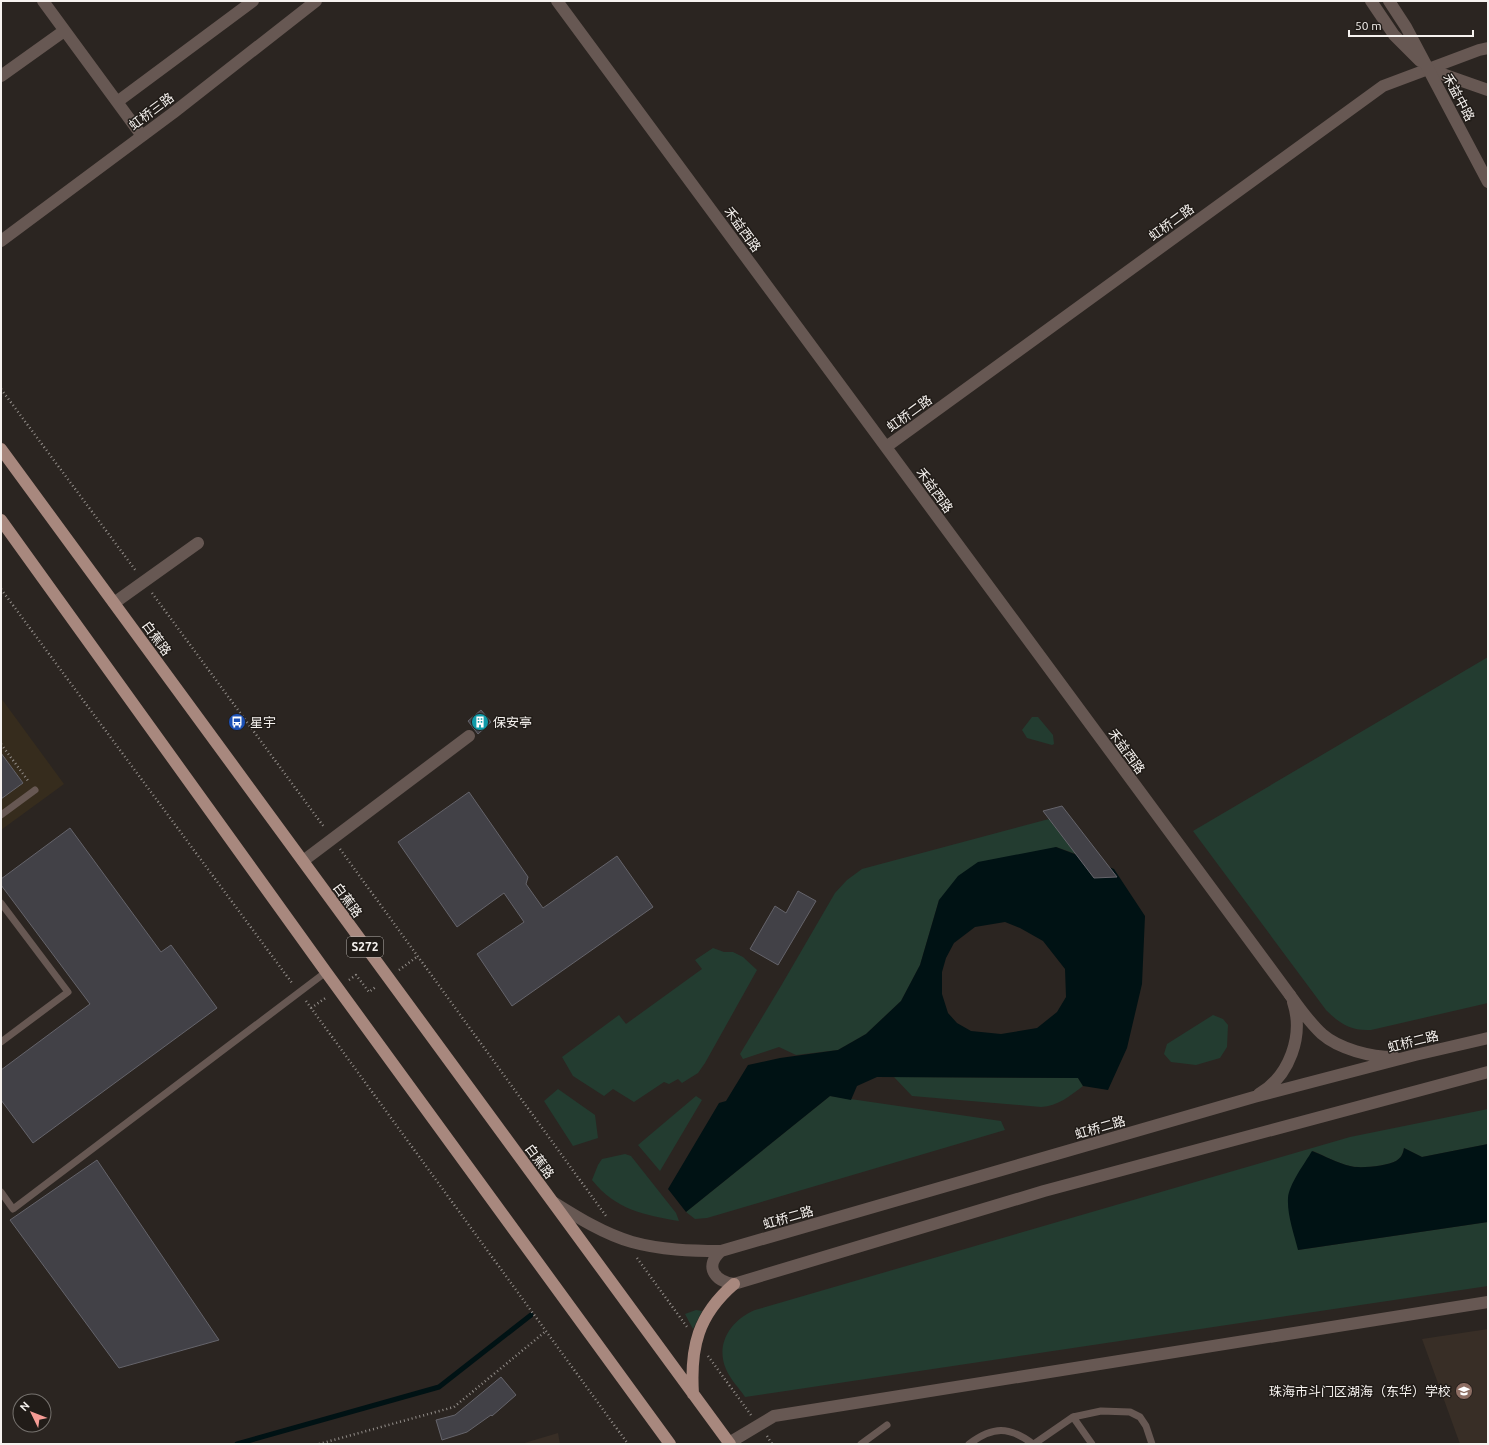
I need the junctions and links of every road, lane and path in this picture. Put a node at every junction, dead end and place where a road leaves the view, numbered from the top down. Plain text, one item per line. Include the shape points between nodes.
1 (43, 1) edge
2 (253, 1) edge
3 (316, 1) edge
4 (557, 1) edge
5 (1371, 1) edge
6 (1389, 1) edge
7 (64, 31) junction
8 (1488, 48) edge
9 (1428, 69) junction
10 (1, 76) edge
11 (1488, 90) edge
12 (117, 102) junction
13 (142, 136) junction
14 (1488, 182) edge
15 (1, 241) edge
16 (1, 389) edge
17 (886, 447) junction
18 (1, 450) edge
19 (1, 520) edge
20 (198, 543) dead end
21 (144, 582) junction
22 (1, 590) edge
23 (114, 603) junction
24 (469, 736) dead end
25 (1, 744) edge
26 (35, 790) joint
27 (1, 815) edge
28 (332, 839) junction
29 (302, 861) junction
30 (1, 903) edge
31 (418, 956) junction
32 (326, 972) junction
33 (388, 978) junction
34 (338, 988) junction
35 (299, 992) junction
36 (1290, 995) junction
37 (311, 1008) junction
38 (1488, 1038) edge
39 (1, 1042) edge
40 (1415, 1055) junction
41 (1488, 1072) edge
42 (1254, 1097) junction
43 (1, 1192) edge
44 (552, 1201) junction
45 (608, 1219) dead end
46 (721, 1251) junction
47 (636, 1257) dead end
48 (734, 1284) junction
49 (1488, 1302) edge
50 (546, 1331) junction
51 (696, 1340) junction
52 (693, 1394) junction
53 (1073, 1417) junction
54 (887, 1424) dead end
55 (758, 1425) junction
56 (319, 1444) edge
57 (628, 1444) edge
58 (670, 1444) edge
59 (729, 1444) edge
60 (772, 1444) edge
61 (861, 1444) edge
62 (969, 1444) edge
63 (1034, 1444) edge
64 (1092, 1444) edge
65 (1152, 1444) edge

1 - 7 street
2 - 12 street
3 - 13 street, 虹桥三路
4 - 17 street, 禾益西路
5 - 9 street, 禾益中路 via 1394,35
6 - 9 street, 禾益中路
7 - 10 street
7 - 12 street
8 - 9 street, 虹桥二路
9 - 11 street
9 - 14 street, 禾益中路
9 - 17 street, 虹桥二路 via 1383,86
12 - 13 street
13 - 15 street, 虹桥三路
16 - 21 path
17 - 36 street, 禾益西路
18 - 23 main road, 白蕉路 / S272
19 - 32 main road
20 - 21 street
21 - 23 street
21 - 28 path
22 - 35 path
23 - 29 main road, 白蕉路 / S272
24 - 28 street
25 - 26 path
26 - 27 lane
28 - 29 street
28 - 31 path
29 - 33 main road, 白蕉路 / S272
30 - 39 lane via 68,992
31 - 33 path
31 - 45 path
32 - 34 main road
32 - 35 lane
33 - 34 path via 369,992 356,975
33 - 44 main road, 白蕉路 / S272
34 - 37 path
34 - 58 main road
35 - 37 path
35 - 43 lane via 14,1209
36 - 40 street, 禾益西路 via 1323,1035 1339,1044 1374,1055
36 - 42 street via 1297,1022 1292,1054 1277,1079 1267,1090
37 - 50 path
38 - 40 street, 虹桥二路
40 - 42 street, 虹桥二路
41 - 48 street via 1044,1192
42 - 46 street, 虹桥二路
44 - 46 street, 虹桥二路 via 590,1224 632,1241 676,1249
44 - 52 main road, 白蕉路 / S272
46 - 48 street via 714,1259 712,1271 721,1281
47 - 51 path
48 - 51 main road via 713,1305
49 - 55 street via 774,1416
50 - 56 path via 454,1407
50 - 57 path
51 - 52 main road
51 - 55 path
52 - 59 main road, 白蕉路 / S272
53 - 63 lane
53 - 64 lane
53 - 65 lane via 1101,1411 1130,1412 1140,1417
54 - 61 lane
55 - 59 street
55 - 60 path
62 - 63 lane via 995,1430 1009,1430

